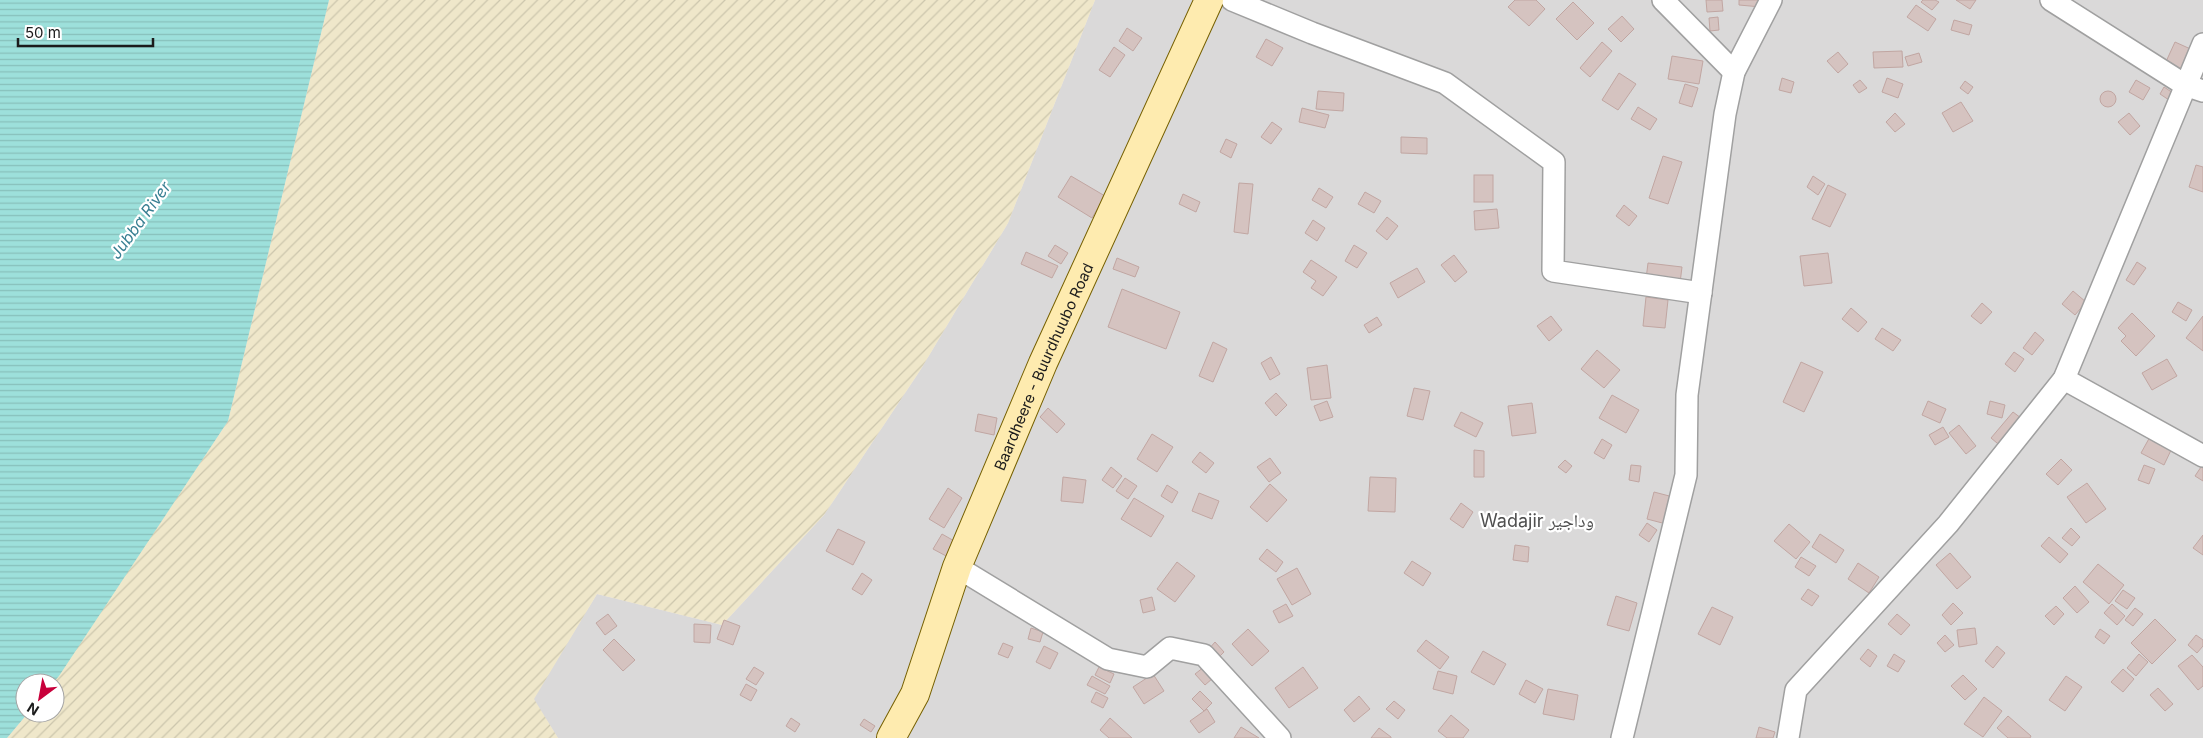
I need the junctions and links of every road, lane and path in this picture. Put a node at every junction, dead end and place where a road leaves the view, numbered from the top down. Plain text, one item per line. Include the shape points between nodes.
1 (1209, 0) edge
2 (1232, 0) edge
3 (1663, 0) edge
4 (1771, 0) edge
5 (2051, 0) edge
6 (2203, 44) edge
7 (1734, 72) junction
8 (2194, 88) edge
9 (1702, 294) junction
10 (2064, 379) junction
11 (2203, 456) edge
12 (958, 567) junction
13 (891, 738) edge
14 (1280, 738) edge
15 (1622, 738) edge
16 (1788, 738) edge

1 - 12 main road, Baardheere - Buurdhuubo Road via 1042,363
2 - 9 street via 1444,83 1554,162 1553,271
3 - 7 street
4 - 7 street
5 - 8 street
6 - 8 street
7 - 9 street via 1725,114
8 - 10 street
9 - 15 street via 1687,395 1686,475
10 - 11 street
10 - 16 street via 1948,524 1796,690
12 - 13 main road, Baardheere - Buurdhuubo Road via 915,694
12 - 14 street via 1108,659 1147,667 1170,648 1204,655

